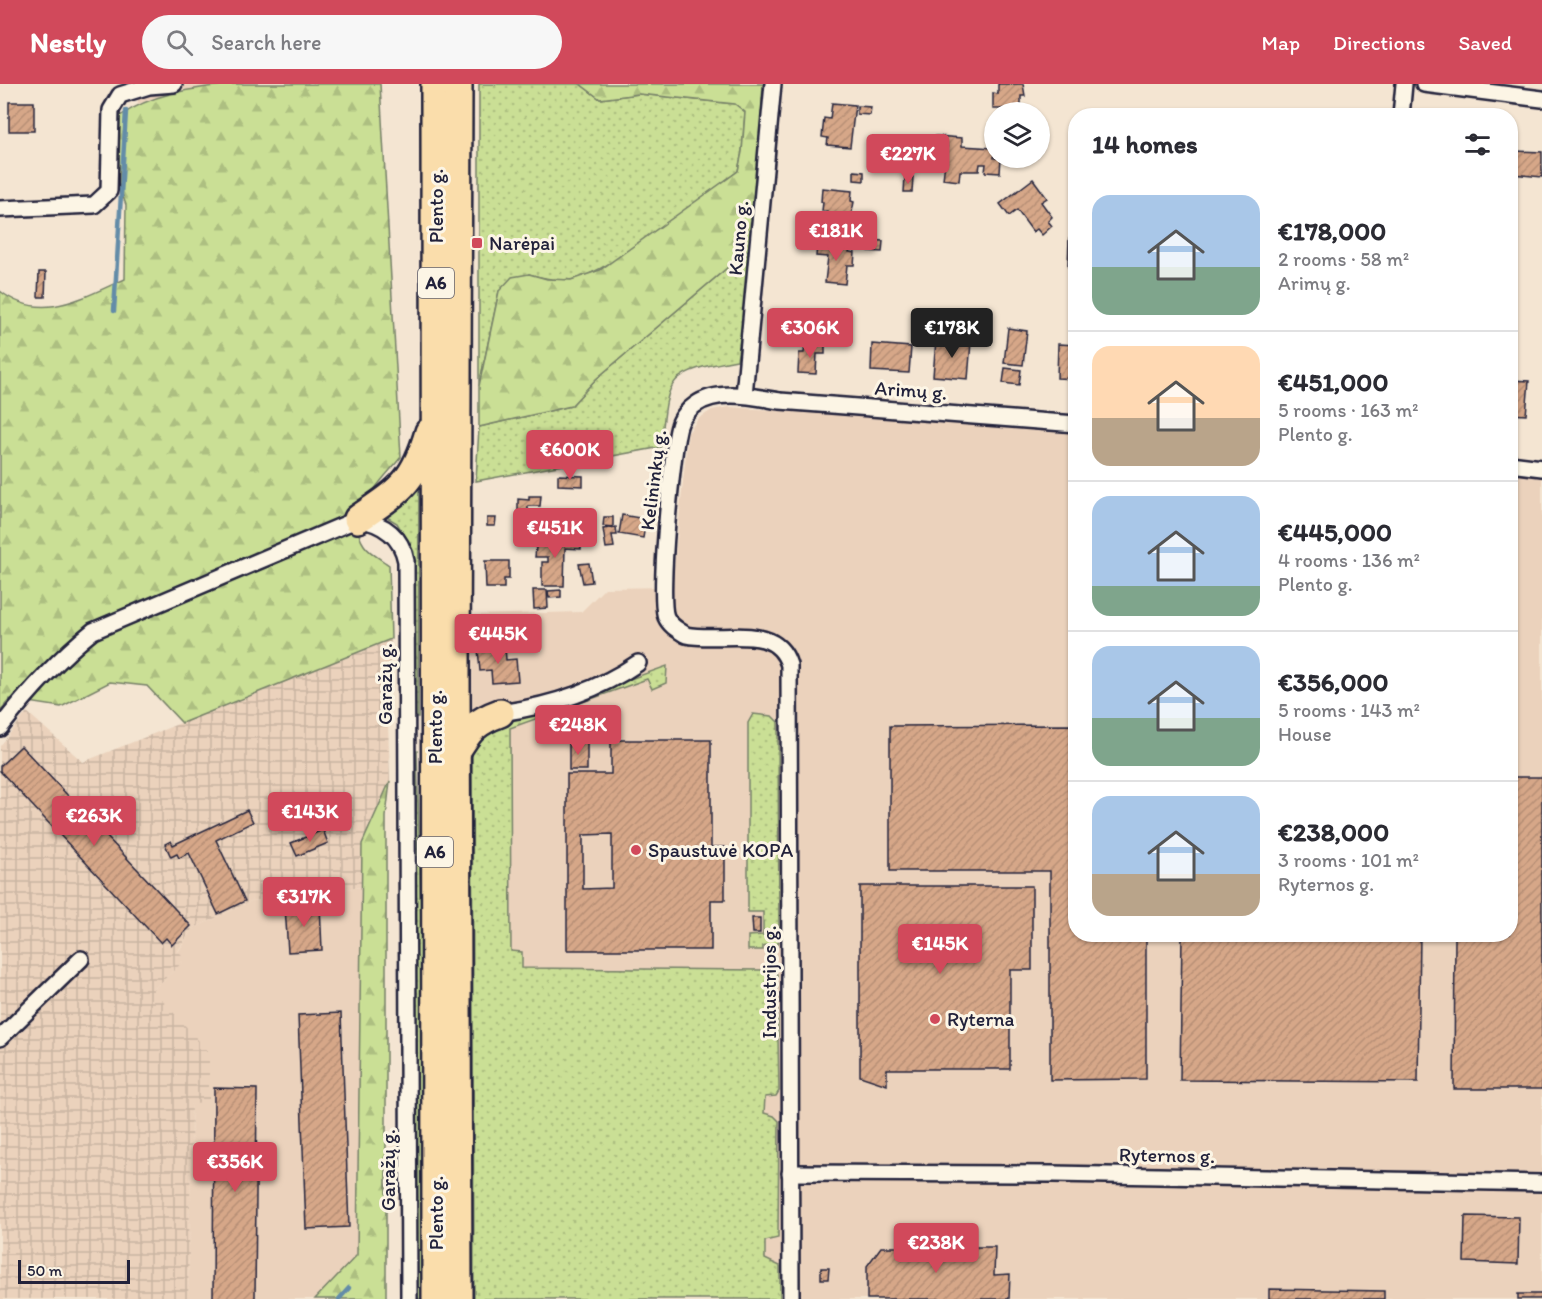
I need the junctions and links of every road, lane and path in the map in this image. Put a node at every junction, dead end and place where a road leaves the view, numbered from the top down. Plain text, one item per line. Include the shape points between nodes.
1 (174, 84) edge
2 (435, 84) edge
3 (458, 84) edge
4 (773, 84) edge
5 (1404, 84) edge
6 (1424, 84) edge
7 (1542, 99) edge
8 (1402, 108) edge
9 (0, 209) edge
10 (744, 395) junction
11 (436, 405) junction
12 (1068, 423) edge
13 (1518, 465) edge
14 (1542, 468) edge
15 (358, 519) junction
16 (638, 663) dead end
17 (789, 665) joint
18 (456, 678) junction
19 (500, 713) junction
20 (0, 728) edge
21 (456, 752) junction
22 (81, 959) dead end
23 (0, 1038) edge
24 (790, 1173) junction
25 (1542, 1183) edge
26 (409, 1299) edge
27 (436, 1299) edge
28 (458, 1299) edge
29 (791, 1299) edge

1 - 9 street via 149,86 120,95 111,110 109,191 94,205
2 - 11 highway, Plento g. / A6
3 - 18 highway, Plento g. / A6
4 - 10 street, Kauno g.
5 - 8 street
6 - 7 street
10 - 12 street, Arimų g.
10 - 17 street, Kelininkų g. via 706,399 696,404 680,424 663,574 665,616 677,629 692,636 768,640 782,648
11 - 15 highway via 414,474 401,489
11 - 27 highway, Plento g. / A6
13 - 14 street
15 - 20 street via 93,631 27,694
15 - 26 street, Garažų g. via 390,532 401,544 406,561
16 - 19 street via 613,681 588,692
17 - 24 street, Industrijos g.
18 - 19 highway via 479,704
18 - 21 highway, Plento g. / A6
19 - 21 highway via 480,720
21 - 28 highway, Plento g. / A6
22 - 23 street
24 - 25 street, Ryternos g.
24 - 29 street, Industrijos g.

